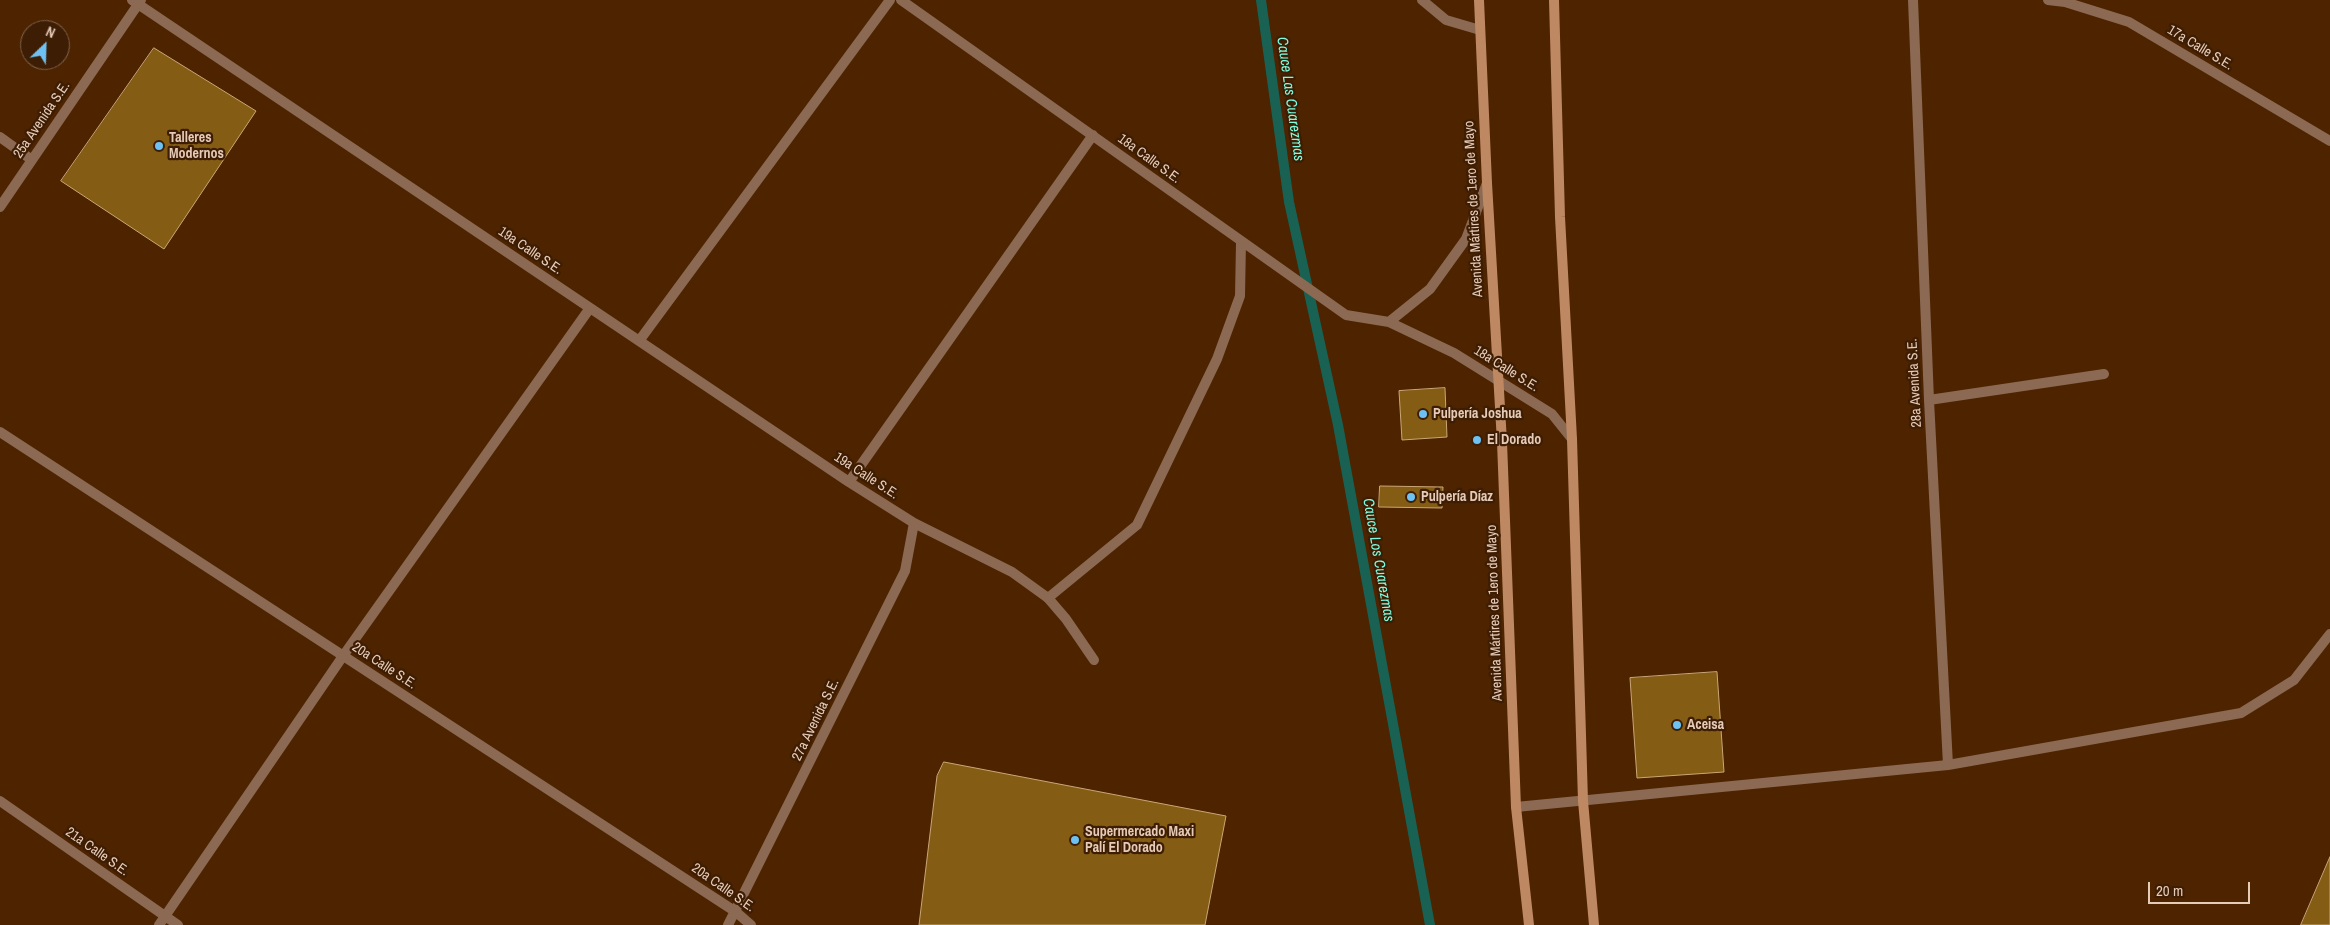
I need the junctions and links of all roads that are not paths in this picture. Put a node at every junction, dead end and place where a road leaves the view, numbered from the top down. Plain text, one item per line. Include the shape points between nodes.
1 (890, 0) edge
2 (901, 0) edge
3 (1422, 0) edge
4 (1479, 0) edge
5 (1554, 0) edge
6 (1913, 0) edge
7 (2048, 0) edge
8 (137, 1) edge
9 (1480, 30) junction
10 (1093, 135) junction
11 (0, 137) edge
12 (2330, 141) edge
13 (32, 160) junction
14 (1486, 183) junction
15 (0, 207) edge
16 (1241, 242) junction
17 (590, 308) junction
18 (1389, 322) junction
19 (640, 341) junction
20 (2104, 374) dead end
21 (1497, 380) junction
22 (1929, 400) junction
23 (0, 432) edge
24 (1572, 439) junction
25 (849, 482) junction
26 (914, 523) junction
27 (1048, 598) junction
28 (2330, 634) edge
29 (343, 656) junction
30 (1094, 660) dead end
31 (1948, 765) junction
32 (0, 801) edge
33 (1583, 801) junction
34 (1516, 807) junction
35 (736, 912) junction
36 (165, 916) junction
37 (159, 925) edge
38 (178, 925) edge
39 (728, 925) edge
40 (751, 925) edge
41 (1529, 925) edge
42 (1594, 925) edge

1 - 19 street
2 - 10 street, 18a Calle S.E.
3 - 9 street via 1446,20
4 - 9 main road, Avenida Mártires de 1ero de Mayo
5 - 24 main road via 1560,217
6 - 22 street, 28a Avenida S.E.
7 - 12 street, 17a Calle S.E. via 2065,2 2129,22
8 - 13 street, 25a Avenida S.E.
8 - 17 street, 19a Calle S.E.
9 - 14 main road, Avenida Mártires de 1ero de Mayo
10 - 16 street, 18a Calle S.E.
10 - 25 street
11 - 13 street
13 - 15 street, 25a Avenida S.E.
14 - 18 street via 1466,239 1430,289
14 - 21 main road, Avenida Mártires de 1ero de Mayo
16 - 18 street, 18a Calle S.E. via 1346,315
16 - 27 street via 1240,296 1217,360 1137,524
17 - 19 street, 19a Calle S.E.
17 - 29 street
18 - 21 street, 18a Calle S.E. via 1454,353
19 - 25 street, 19a Calle S.E.
20 - 22 street
21 - 24 street, 18a Calle S.E. via 1552,414
21 - 34 main road, Avenida Mártires de 1ero de Mayo
22 - 31 street, 28a Avenida S.E.
23 - 29 street, 20a Calle S.E.
24 - 33 main road
25 - 26 street, 19a Calle S.E.
26 - 27 street, 19a Calle S.E. via 1012,572
26 - 35 street, 27a Avenida S.E. via 905,570
27 - 30 street, 19a Calle S.E.
28 - 31 street via 2294,680 2241,713
29 - 35 street, 20a Calle S.E.
29 - 36 street
31 - 33 street
32 - 36 street, 21a Calle S.E.
33 - 34 street
33 - 42 main road
34 - 41 main road, Avenida Mártires de 1ero de Mayo
35 - 39 street, 27a Avenida S.E.
35 - 40 street, 20a Calle S.E.
36 - 37 street
36 - 38 street, 21a Calle S.E.

